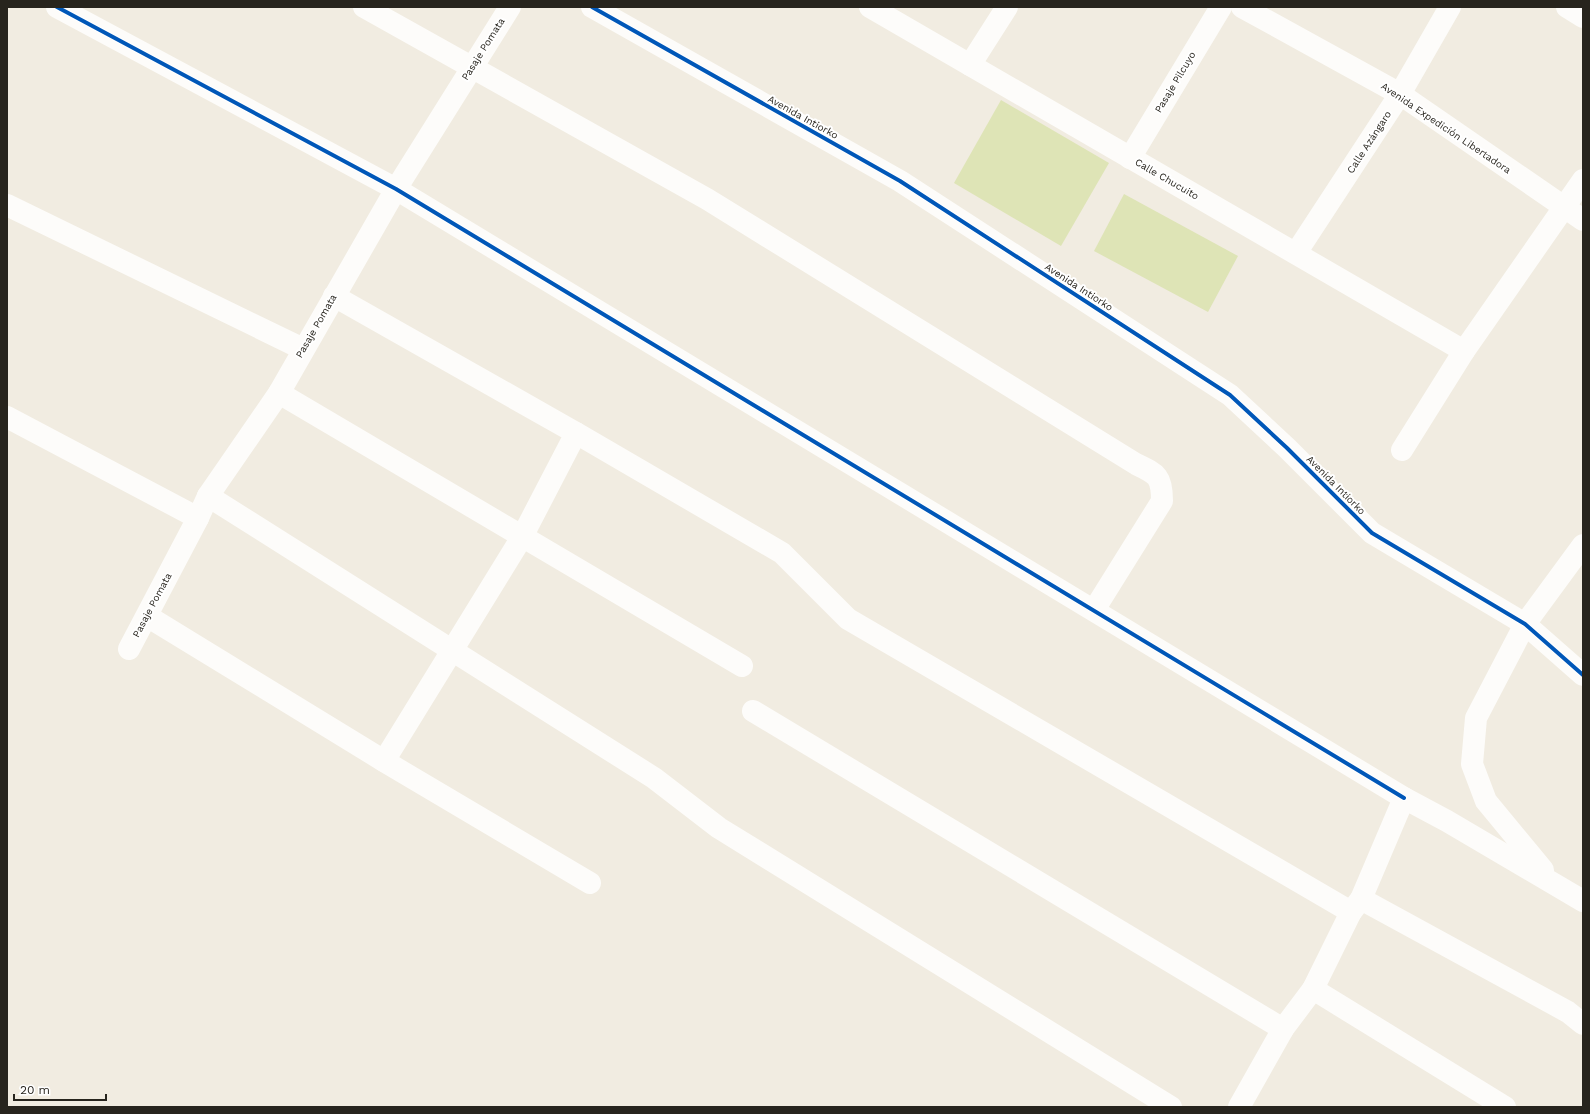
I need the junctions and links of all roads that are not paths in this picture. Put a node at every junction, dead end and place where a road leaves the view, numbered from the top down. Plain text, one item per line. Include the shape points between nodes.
1 (56, 7) edge
2 (364, 7) edge
3 (510, 7) edge
4 (592, 7) edge
5 (870, 7) edge
6 (1007, 7) edge
7 (1221, 7) edge
8 (1242, 7) edge
9 (1450, 7) edge
10 (1567, 7) edge
11 (1583, 16) edge
12 (970, 65) junction
13 (472, 67) junction
14 (1400, 94) junction
15 (1130, 158) junction
16 (1583, 180) edge
17 (396, 189) junction
18 (7, 205) edge
19 (1564, 207) junction
20 (1583, 220) edge
21 (1296, 253) junction
22 (334, 296) junction
23 (303, 349) junction
24 (1464, 351) junction
25 (279, 393) junction
26 (7, 417) edge
27 (576, 433) junction
28 (1402, 450) dead end
29 (208, 496) junction
30 (198, 518) junction
31 (522, 536) junction
32 (1583, 545) edge
33 (1094, 610) junction
34 (147, 616) junction
35 (1525, 624) junction
36 (129, 649) dead end
37 (453, 651) junction
38 (742, 666) dead end
39 (1583, 675) edge
40 (753, 711) dead end
41 (384, 761) junction
42 (1404, 798) junction
43 (1553, 882) junction
44 (590, 883) dead end
45 (1583, 901) edge
46 (1356, 906) junction
47 (1313, 989) junction
48 (1583, 1024) edge
49 (1284, 1029) junction
50 (1170, 1107) edge
51 (1239, 1107) edge
52 (1505, 1107) edge

1 - 17 street
2 - 13 street
3 - 13 street, Pasaje Pomata
4 - 35 street, Avenida Intiorko via 900,181 1230,395 1372,533
5 - 12 street, Calle Chucuito
6 - 12 street
7 - 15 street, Pasaje Pilcuyo
8 - 14 street, Avenida Expedición Libertadora
9 - 14 street, Calle Azángaro
10 - 11 street
12 - 15 street, Calle Chucuito
13 - 17 street, Pasaje Pomata
13 - 33 street via 707,199 1154,473 1162,486 1162,501
14 - 19 street, Avenida Expedición Libertadora
14 - 21 street, Calle Azángaro
15 - 21 street, Calle Chucuito
16 - 19 street
17 - 22 street, Pasaje Pomata
17 - 33 street
18 - 23 street
19 - 20 street, Avenida Expedición Libertadora
19 - 24 street
21 - 24 street, Calle Chucuito
22 - 23 street, Pasaje Pomata
22 - 27 street
23 - 25 street, Pasaje Pomata
24 - 28 street
25 - 29 street, Pasaje Pomata
25 - 31 street
26 - 30 street
27 - 31 street
27 - 46 street via 782,553 848,618
29 - 30 street, Pasaje Pomata
29 - 37 street
30 - 34 street, Pasaje Pomata
31 - 37 street
31 - 38 street
32 - 35 street
33 - 42 street
34 - 36 street, Pasaje Pomata
34 - 41 street
35 - 39 street, Avenida Intiorko
35 - 43 street via 1476,718 1472,764 1486,801
37 - 41 street
37 - 50 street via 654,778 719,828
40 - 49 street
41 - 44 street
42 - 43 street
42 - 46 street
43 - 45 street
46 - 47 street
46 - 48 street via 1568,1012
47 - 49 street
47 - 52 street
49 - 51 street

